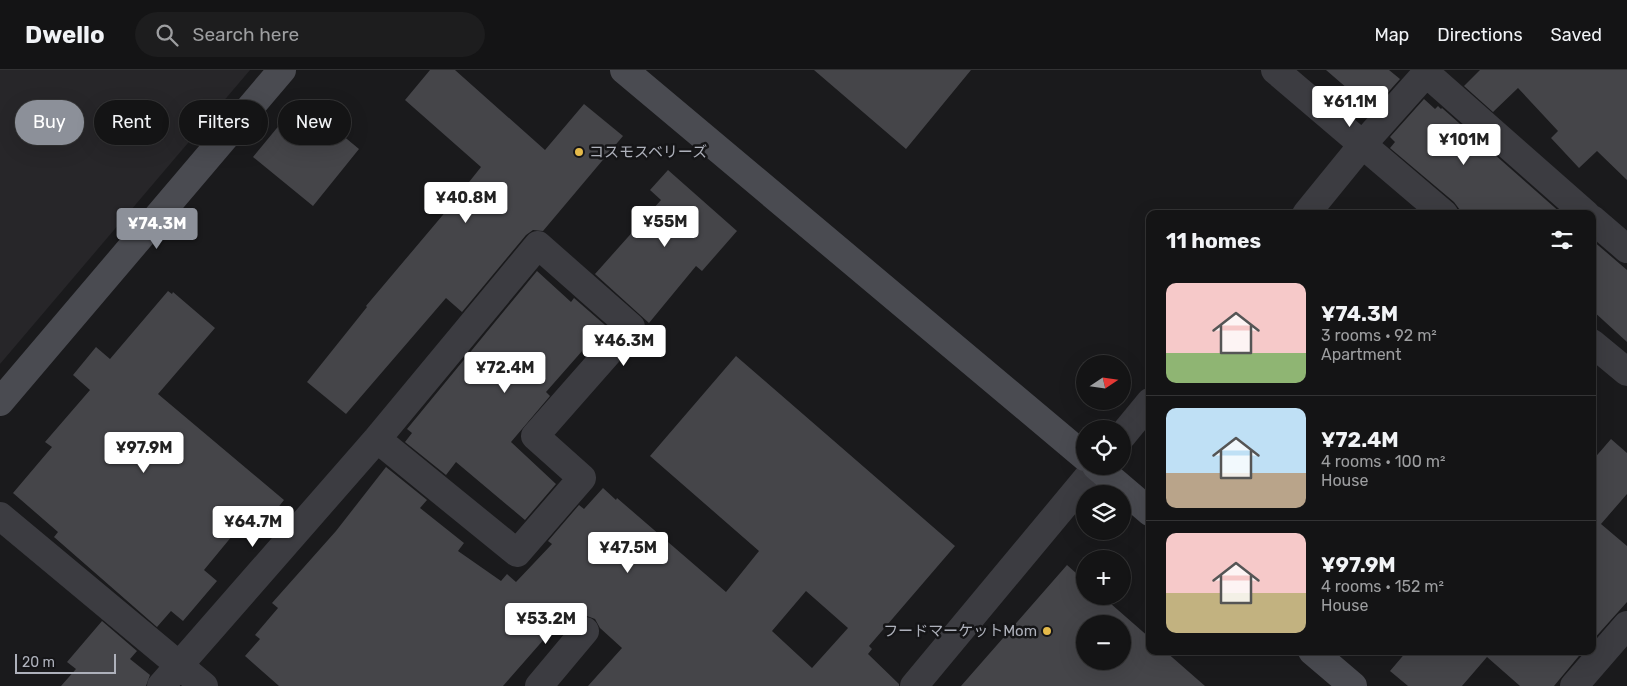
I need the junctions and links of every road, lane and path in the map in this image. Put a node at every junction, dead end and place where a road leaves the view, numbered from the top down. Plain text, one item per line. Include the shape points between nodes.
1 (282, 70) edge
2 (624, 70) edge
3 (1275, 70) edge
4 (1428, 71) edge
5 (1364, 144) junction
6 (1309, 210) edge
7 (1439, 210) edge
8 (1582, 210) edge
9 (1596, 222) edge
10 (1627, 249) edge
11 (1596, 345) edge
12 (1627, 372) edge
13 (0, 402) edge
14 (1146, 407) edge
15 (1131, 425) edge
16 (377, 439) junction
17 (1076, 449) edge
18 (1090, 475) edge
19 (1107, 475) edge
20 (1146, 509) edge
21 (0, 516) edge
22 (1627, 625) edge
23 (585, 632) dead end
24 (1317, 655) edge
25 (179, 665) junction
26 (161, 686) edge
27 (204, 686) edge
28 (540, 686) edge
29 (914, 686) edge
30 (1353, 686) edge
31 (1574, 686) edge

1 - 13 street
2 - 17 street
3 - 5 street
4 - 5 street
4 - 8 street
5 - 6 street
5 - 7 street
9 - 10 street
11 - 12 street
14 - 15 street
16 - 16 street via 517,553 582,478 535,436 631,327 538,245
16 - 25 street
18 - 29 street
19 - 20 street
21 - 25 street
22 - 31 street
23 - 28 street
24 - 30 street
25 - 26 street
25 - 27 street

